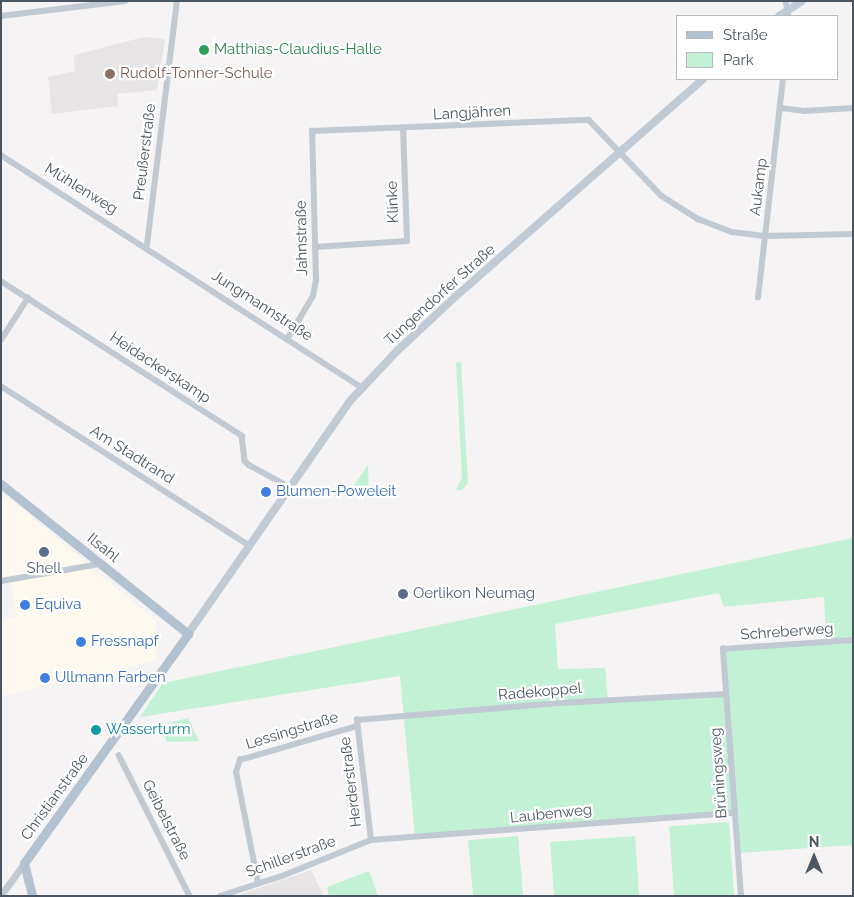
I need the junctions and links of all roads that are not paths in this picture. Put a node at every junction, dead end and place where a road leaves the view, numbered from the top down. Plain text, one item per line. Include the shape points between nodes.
1 (63, 1) edge
2 (125, 1) edge
3 (176, 1) edge
4 (786, 1) edge
5 (802, 1) edge
6 (64, 8) junction
7 (789, 13) edge
8 (1, 16) edge
9 (702, 80) edge
10 (784, 80) edge
11 (781, 108) junction
12 (853, 108) edge
13 (403, 129) junction
14 (312, 131) joint
15 (620, 152) junction
16 (1, 155) edge
17 (853, 234) edge
18 (765, 236) junction
19 (147, 245) junction
20 (315, 247) junction
21 (1, 281) edge
22 (28, 298) junction
23 (758, 298) dead end
24 (288, 338) junction
25 (1, 340) edge
26 (1, 386) edge
27 (363, 388) junction
28 (1, 484) edge
29 (288, 486) junction
30 (249, 544) junction
31 (100, 564) junction
32 (235, 567) joint
33 (1, 581) edge
34 (188, 634) junction
35 (853, 640) edge
36 (723, 649) joint
37 (726, 694) junction
38 (357, 723) junction
39 (119, 756) dead end
40 (734, 813) junction
41 (371, 840) junction
42 (24, 862) junction
43 (258, 883) junction
44 (1, 895) edge
45 (32, 896) edge
46 (190, 896) edge
47 (220, 896) edge
48 (741, 896) edge

1 - 6 street
2 - 6 street
3 - 19 street, Preußerstraße
4 - 7 street
5 - 7 main road
6 - 8 street
9 - 15 main road, Tungendorfer Straße
10 - 11 street, Aukamp
11 - 12 street via 804,111
11 - 18 street, Aukamp
13 - 14 street, Langjähren
13 - 15 street, Langjähren via 589,120
13 - 20 street, Klinke via 407,241
14 - 20 street, Jahnstraße
15 - 18 street, Langjähren via 662,196 683,211 732,232
15 - 27 main road, Tungendorfer Straße via 455,297
16 - 19 street, Mühlenweg
17 - 18 street, Langjähren
18 - 23 street, Aukamp
19 - 24 street, Jungmannstraße
20 - 24 street, Jahnstraße via 313,296
21 - 22 street, Heidackerskamp
22 - 25 street
22 - 29 street, Heidackerskamp via 242,436 245,461
24 - 27 street, Jungmannstraße
26 - 30 street, Am Stadtrand
27 - 29 main road, Tungendorfer Straße
28 - 31 main road, Ilsahl
29 - 30 main road, Tungendorfer Straße
30 - 32 main road, Tungendorfer Straße
31 - 33 street
31 - 34 main road, Ilsahl
32 - 34 main road, Christianstraße
34 - 42 main road, Christianstraße
35 - 36 street, Schreberweg
36 - 37 street, Brüningsweg
37 - 38 street, Radekoppel via 559,703
37 - 40 street, Brüningsweg
38 - 41 street, Herderstraße
38 - 43 street, Lessingstraße via 240,760 236,772
39 - 46 street, Geibelstraße
40 - 41 street, Laubenweg
40 - 48 street, Brüningsweg
41 - 43 street, Schillerstraße
42 - 44 street, Christianstraße
42 - 45 main road
43 - 47 street, Schillerstraße

